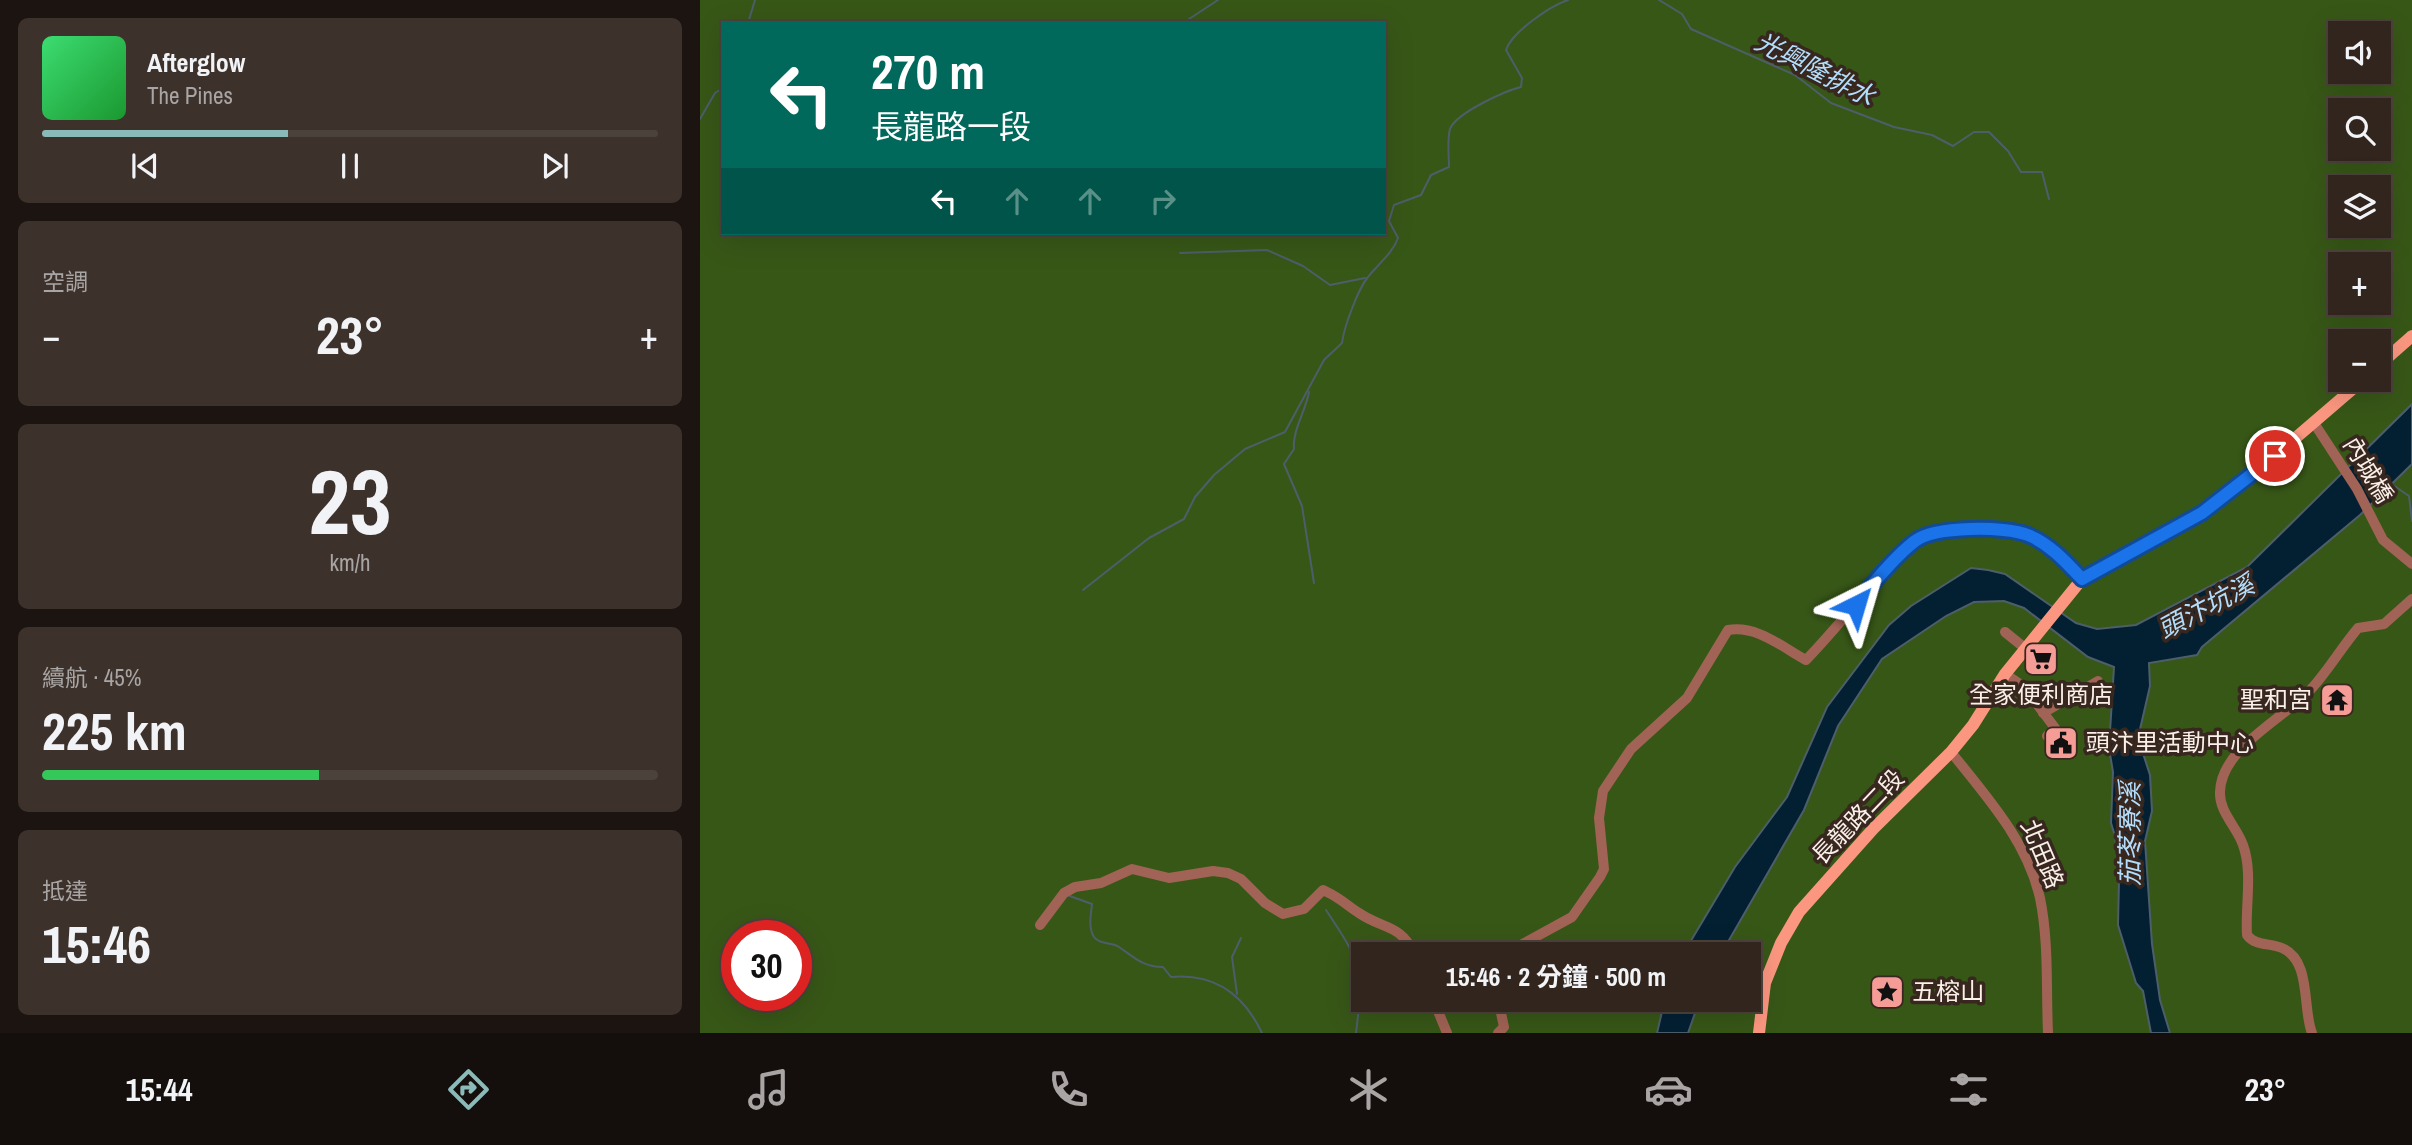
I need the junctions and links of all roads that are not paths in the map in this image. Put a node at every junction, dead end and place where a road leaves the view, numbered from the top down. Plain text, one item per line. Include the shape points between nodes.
1 (2412, 336) edge
2 (2391, 355) edge
3 (2350, 392) edge
4 (2315, 423) junction
5 (2412, 564) edge
6 (2082, 579) junction
7 (2412, 599) edge
8 (2005, 632) dead end
9 (2026, 649) junction
10 (2006, 674) junction
11 (2098, 681) dead end
12 (2043, 713) junction
13 (2047, 736) dead end
14 (1951, 752) junction
15 (1040, 925) dead end
16 (1409, 942) edge
17 (1526, 942) edge
18 (1438, 1012) edge
19 (1501, 1012) edge
20 (1447, 1033) edge
21 (1498, 1033) edge
22 (1759, 1033) edge
23 (2048, 1033) edge
24 (2312, 1033) edge

1 - 2 main road
3 - 4 main road
4 - 5 street, 內城橋 via 2383,540
4 - 6 main road via 2202,513
6 - 9 main road, 長龍路二段
6 - 17 street via 2061,555 2027,535 1938,532 1917,540 1806,660 1744,627 1728,630 1687,698 1631,749 1603,791 1599,818 1604,869 1600,877 1572,917
7 - 24 street via 2385,624 2358,628 2313,687 2283,717 2244,745 2229,765 2220,790 2223,808 2244,847 2247,935 2253,942 2283,949 2294,957 2303,976
8 - 9 street
9 - 10 main road, 長龍路二段
10 - 12 street via 2024,687
10 - 14 main road, 長龍路二段
11 - 12 street
12 - 13 street via 2055,728
14 - 22 main road, 長龍路二段 via 1873,829 1799,912 1780,943 1765,983
14 - 23 street, 北田路 via 2007,823 2026,859 2039,898
15 - 16 street via 1064,893 1101,883 1124,870 1169,878 1213,871 1241,878 1283,914 1304,909 1323,890 1361,915 1392,926
18 - 20 street
19 - 21 street via 1504,1027

